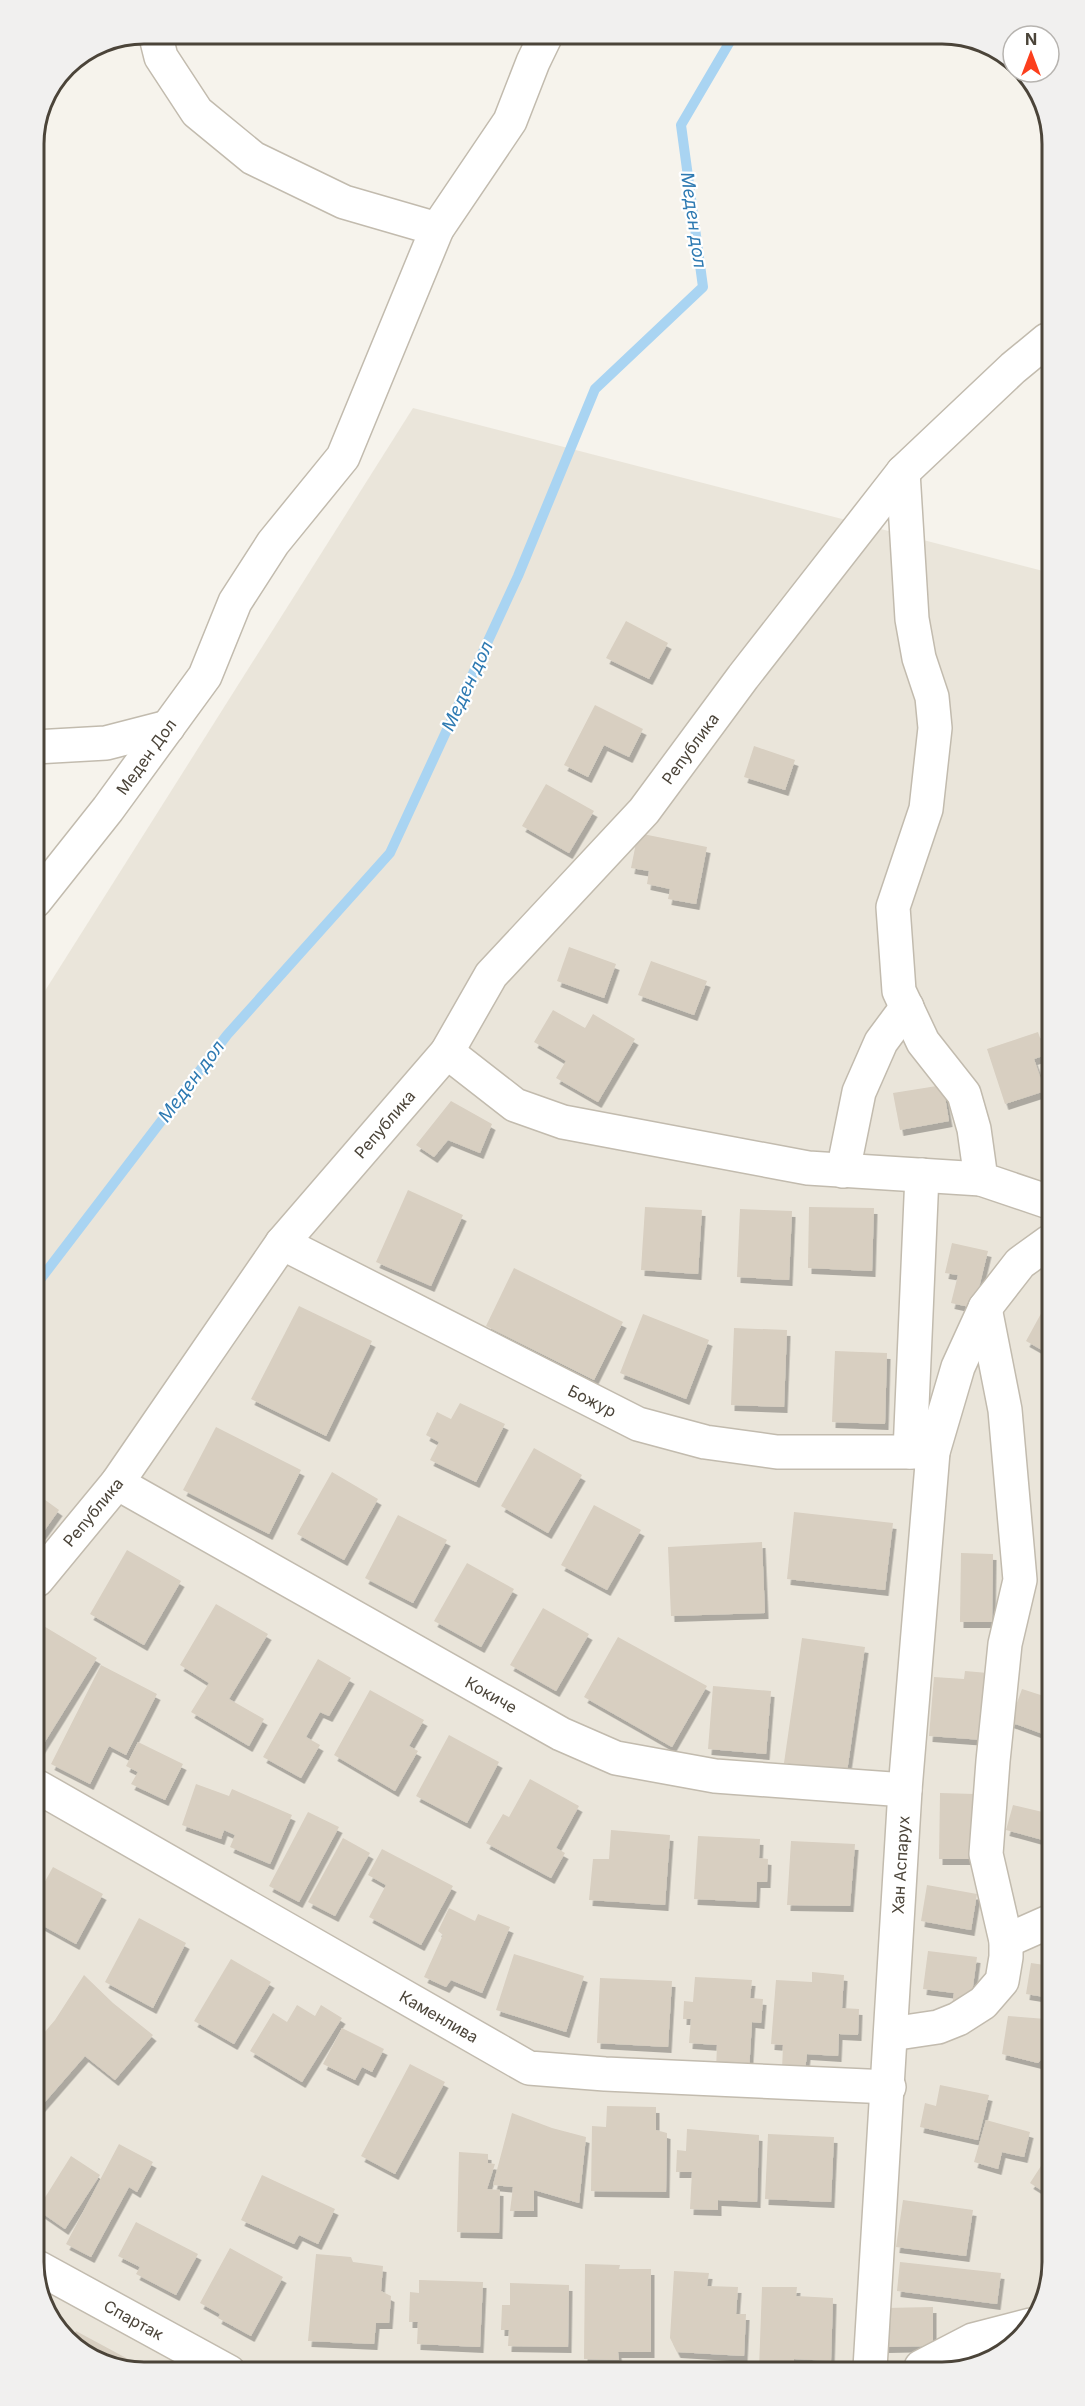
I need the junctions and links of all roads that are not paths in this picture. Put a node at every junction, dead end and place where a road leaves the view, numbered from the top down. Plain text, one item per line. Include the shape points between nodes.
1 (157, 44) edge
2 (541, 44) edge
3 (437, 230) junction
4 (1042, 344) edge
5 (903, 472) junction
6 (168, 727) junction
7 (44, 746) edge
8 (44, 890) edge
9 (907, 1007) junction
10 (447, 1052) junction
11 (843, 1171) junction
12 (922, 1175) junction
13 (981, 1179) junction
14 (1042, 1200) edge
15 (282, 1243) junction
16 (1042, 1247) edge
17 (985, 1308) junction
18 (922, 1452) junction
19 (117, 1483) junction
20 (44, 1572) edge
21 (44, 1790) edge
22 (905, 1790) junction
23 (1042, 1925) edge
24 (1006, 1941) junction
25 (891, 2034) junction
26 (889, 2087) junction
27 (44, 2271) edge
28 (1016, 2329) edge
29 (211, 2362) edge
30 (870, 2362) edge
31 (931, 2362) edge

1 - 3 street via 160,57 197,112 253,158 344,202
2 - 3 street, Меден Дол via 510,122
3 - 6 street, Меден Дол via 343,457 273,543 235,602 205,676
4 - 5 street, Република
5 - 9 street via 912,619 932,697 935,728 926,809 893,907 899,991
5 - 10 street, Република via 644,811 491,975
6 - 7 street via 106,743
6 - 8 street, Меден Дол
9 - 11 street via 881,1042 859,1092
9 - 13 street via 923,1042 964,1094 975,1129
10 - 11 street via 515,1105 563,1122 808,1168
10 - 15 street, Република
11 - 12 street
12 - 13 street
12 - 18 street
13 - 14 street
15 - 18 street, Божур via 638,1424 705,1442 777,1452
15 - 19 street, Република
16 - 17 street, Хан Аспарух via 1020,1263
17 - 18 street, Хан Аспарух
17 - 24 street via 1005,1410 1020,1580 1005,1644 986,1854
18 - 22 street, Хан Аспарух
19 - 20 street, Република
19 - 22 street, Кокиче via 561,1734 616,1758 715,1776
21 - 26 street, Каменлива via 529,2068
22 - 25 street, Хан Аспарух
23 - 24 street
24 - 25 street via 1002,1981 983,2003 938,2027
25 - 26 street, Хан Аспарух
26 - 30 street, Хан Аспарух
27 - 29 street, Спартак
28 - 31 street via 973,2340

